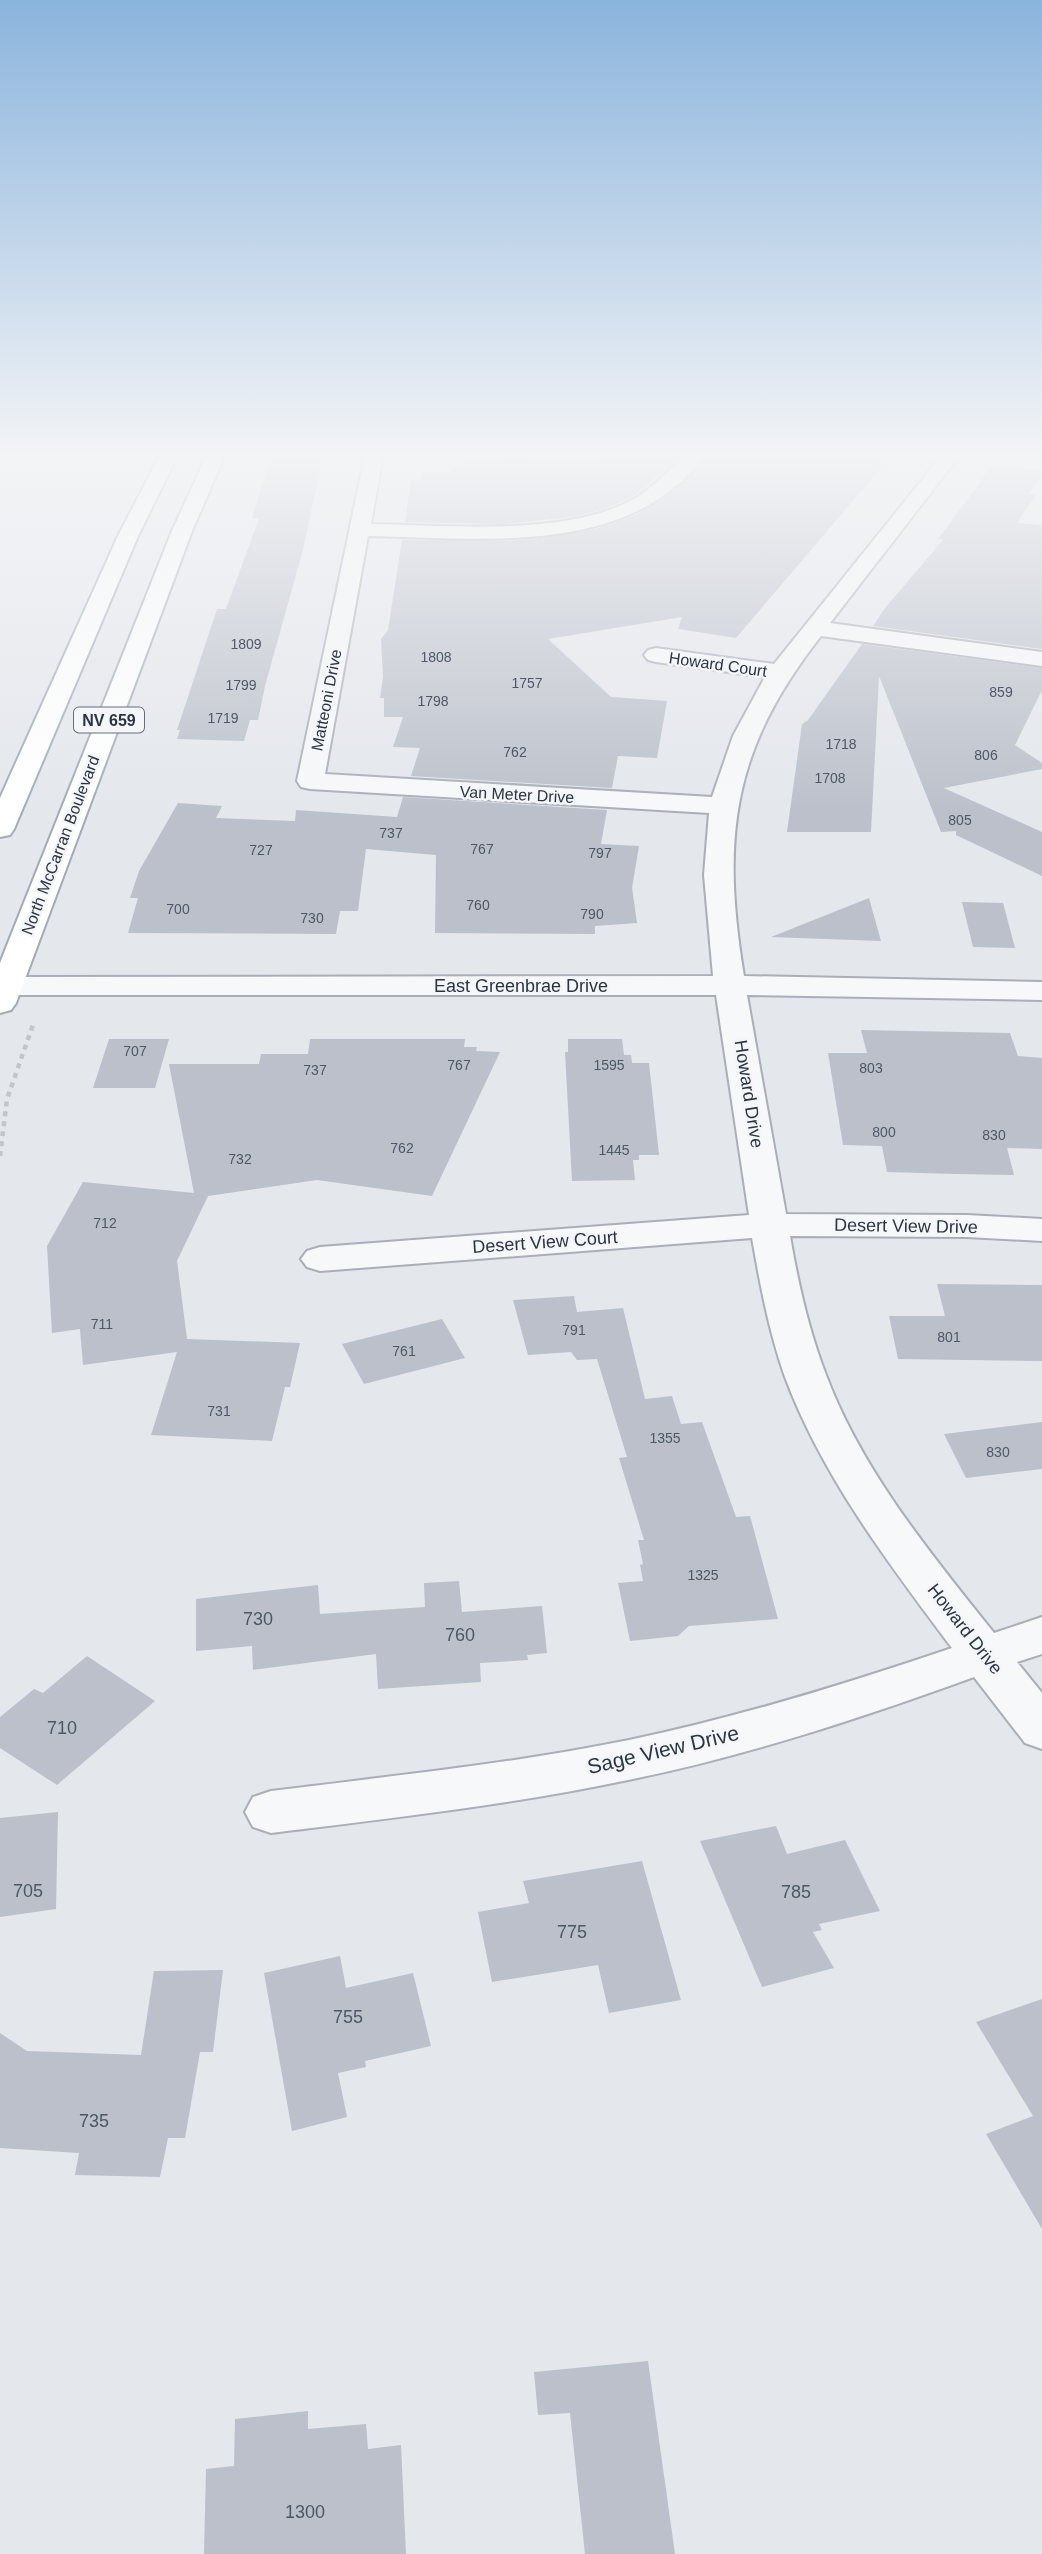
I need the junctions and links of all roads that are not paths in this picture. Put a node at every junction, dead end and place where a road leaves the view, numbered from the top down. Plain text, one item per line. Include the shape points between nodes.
1 (112, 574) edge
2 (165, 574) edge
3 (350, 574) edge
4 (857, 574) edge
5 (815, 628) junction
6 (656, 656) dead end
7 (1042, 659) edge
8 (780, 672) junction
9 (310, 781) joint
10 (723, 806) junction
11 (0, 829) edge
12 (732, 986) junction
13 (1042, 991) edge
14 (2, 992) edge
15 (770, 1225) junction
16 (1042, 1230) edge
17 (320, 1259) dead end
18 (1042, 1635) edge
19 (984, 1655) junction
20 (1042, 1729) edge
21 (271, 1812) dead end

1 - 11 main road, NV 659
2 - 14 main road, North McCarran Boulevard / NV 659
3 - 9 street, Matteoni Drive
4 - 5 street, Howard Drive
5 - 7 street
5 - 8 street, Howard Drive
6 - 8 street, Howard Court
8 - 10 street, Howard Drive via 736,755
9 - 10 street, Van Meter Drive
10 - 12 street, Howard Drive via 718,859
12 - 13 street, East Greenbrae Drive
12 - 14 street, East Greenbrae Drive
12 - 15 street, Howard Drive
15 - 16 street, Desert View Drive
15 - 17 street, Desert View Court
15 - 19 street, Howard Drive via 790,1331 820,1409 865,1494
18 - 19 street, Sage View Drive
19 - 20 street, Howard Drive
19 - 21 street, Sage View Drive via 834,1707 678,1749 512,1782

